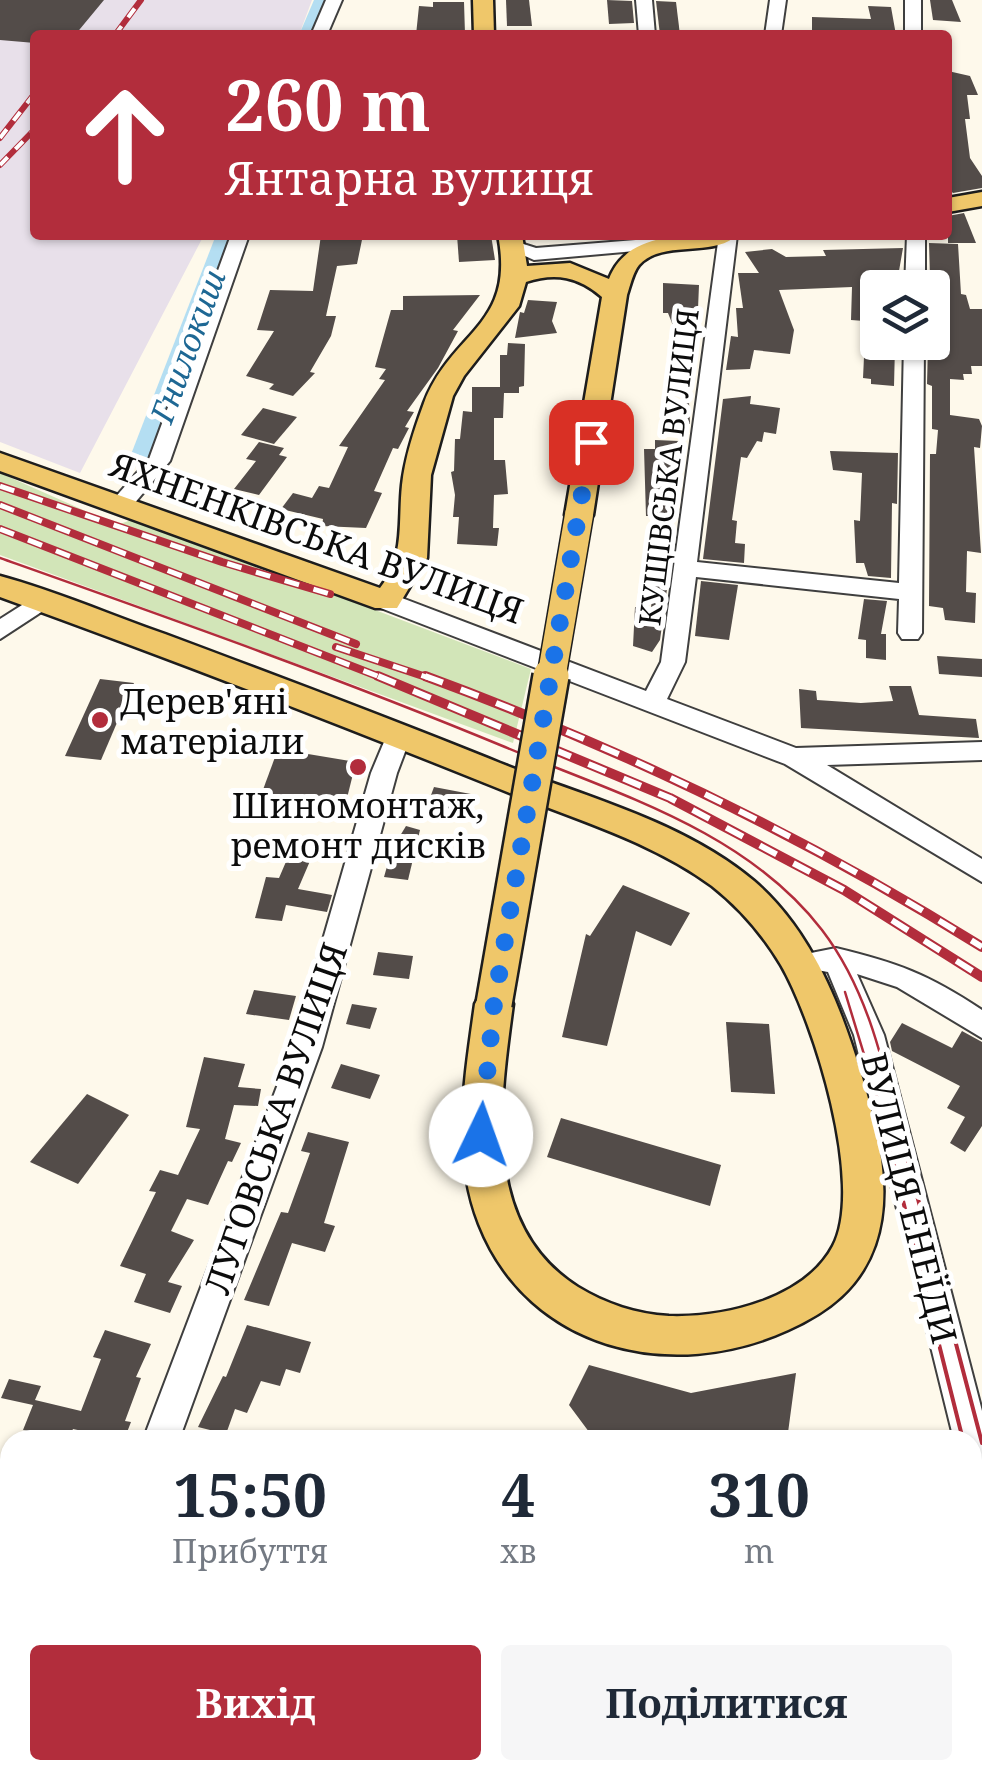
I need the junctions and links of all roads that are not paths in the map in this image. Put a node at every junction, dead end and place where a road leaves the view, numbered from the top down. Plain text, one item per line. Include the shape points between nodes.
1 (334, 0) edge
2 (483, 0) edge
3 (644, 0) edge
4 (778, 0) edge
5 (913, 0) edge
6 (322, 30) edge
7 (484, 30) edge
8 (647, 30) edge
9 (774, 30) edge
10 (913, 30) edge
11 (982, 199) edge
12 (952, 204) edge
13 (238, 240) edge
14 (693, 240) edge
15 (725, 240) edge
16 (916, 240) edge
17 (673, 243) junction
18 (519, 253) edge
19 (915, 270) edge
20 (606, 287) junction
21 (914, 360) edge
22 (0, 461) edge
23 (120, 506) junction
24 (686, 568) junction
25 (0, 586) edge
26 (909, 592) junction
27 (41, 601) junction
28 (386, 601) junction
29 (0, 630) edge
30 (910, 633) dead end
31 (653, 702) junction
32 (398, 736) junction
33 (982, 750) edge
34 (794, 757) junction
35 (982, 872) edge
36 (818, 961) junction
37 (982, 1026) edge
38 (165, 1430) edge
39 (969, 1430) edge

1 - 6 street
2 - 7 main road
3 - 8 street
4 - 9 street
5 - 10 street
11 - 12 main road
13 - 23 street via 159,461
14 - 17 main road
15 - 24 street, КУЩІВСЬКА ВУЛИЦЯ
16 - 19 street
17 - 18 street
17 - 20 main road via 645,250
18 - 20 main road via 536,269 576,270
18 - 28 main road via 501,313 442,393 419,468 417,552
20 - 36 main road, bridge via 579,515 482,1103 484,1169 499,1226 534,1276 563,1300 631,1332 700,1339 761,1324 838,1275 858,1238 862,1190 851,1106 822,1014
21 - 26 street
22 - 23 main road, ЯХНЕНКІВСЬКА ВУЛИЦЯ
23 - 28 main road, ЯХНЕНКІВСЬКА ВУЛИЦЯ
24 - 26 street
24 - 31 street, КУЩІВСЬКА ВУЛИЦЯ via 673,662
25 - 27 main road
26 - 30 street
27 - 29 street
27 - 32 main road
28 - 31 street, ЯХНЕНКІВСЬКА ВУЛИЦЯ
31 - 34 street, ЯХНЕНКІВСЬКА ВУЛИЦЯ
32 - 36 main road via 689,856 722,875
32 - 38 street, ЛУГОВСЬКА ВУЛИЦЯ via 307,1047
33 - 34 street
34 - 35 street, ЯХНЕНКІВСЬКА ВУЛИЦЯ
36 - 37 street via 858,960 895,970
36 - 39 street, ВУЛИЦЯ ЕНЕЇДИ via 869,1035

